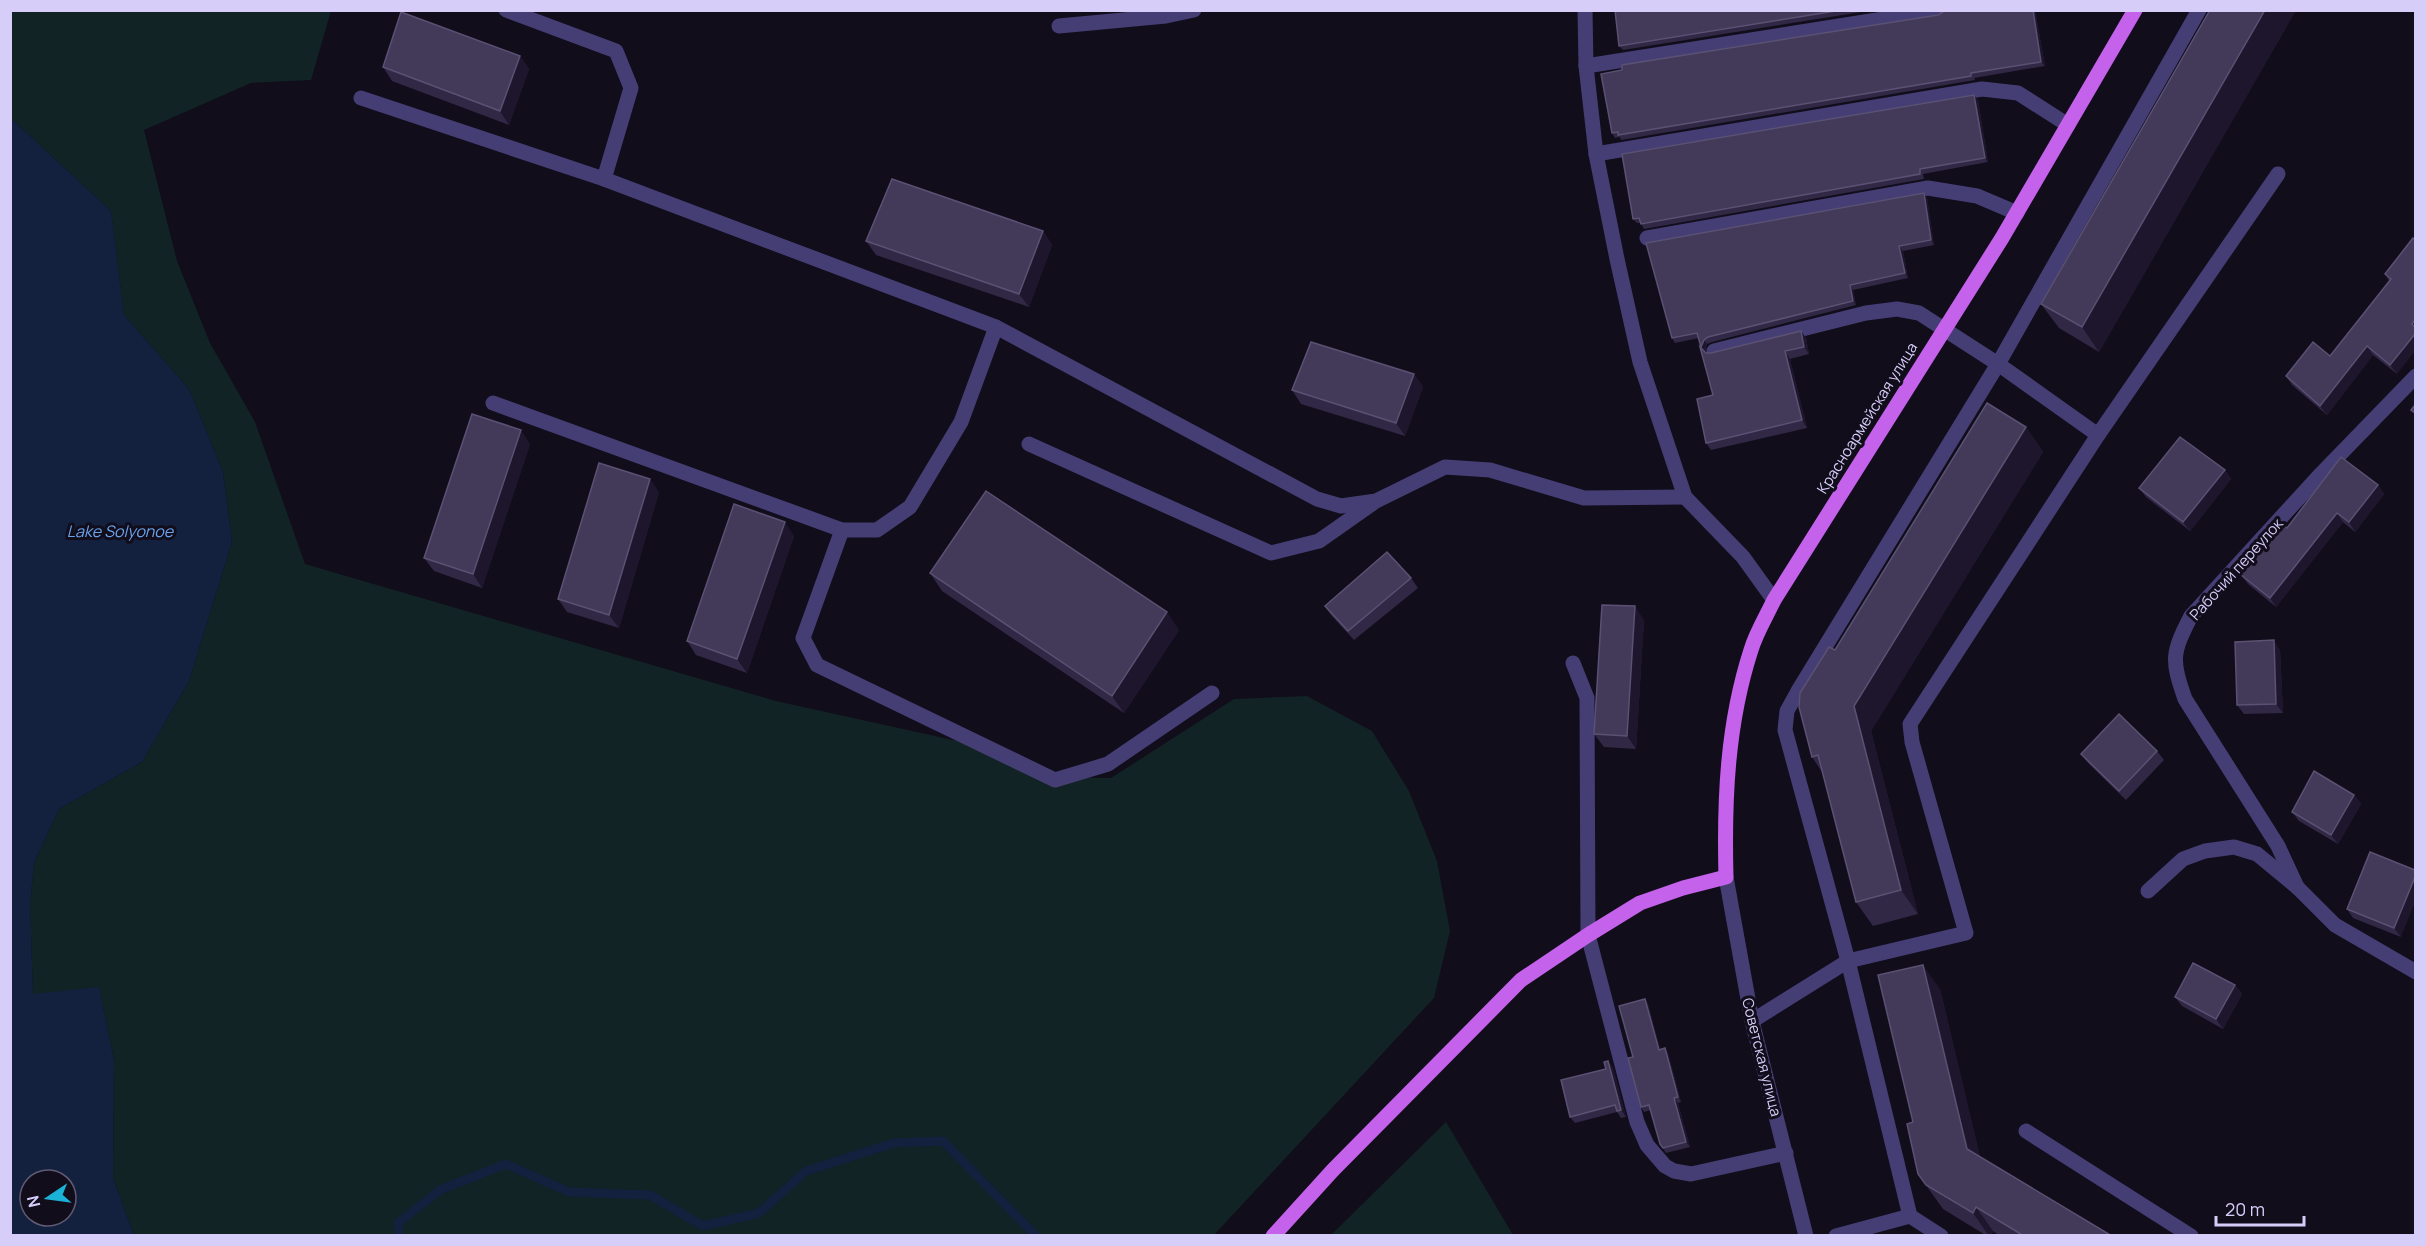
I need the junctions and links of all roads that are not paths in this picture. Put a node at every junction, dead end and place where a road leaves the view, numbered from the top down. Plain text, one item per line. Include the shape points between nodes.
1 (506, 10) edge
2 (1194, 10) edge
3 (1585, 10) edge
4 (1940, 10) edge
5 (2135, 10) edge
6 (2199, 10) edge
7 (1059, 26) dead end
8 (1586, 66) junction
9 (361, 98) dead end
10 (2068, 124) junction
11 (1596, 154) junction
12 (2278, 174) dead end
13 (604, 179) junction
14 (2017, 213) junction
15 (1647, 238) dead end
16 (996, 327) junction
17 (1944, 330) junction
18 (1714, 351) edge
19 (1998, 364) junction
20 (2415, 376) edge
21 (493, 404) dead end
22 (2098, 435) junction
23 (1029, 444) dead end
24 (1685, 496) junction
25 (1376, 501) junction
26 (842, 530) junction
27 (1774, 600) junction
28 (1573, 663) dead end
29 (1212, 693) dead end
30 (1726, 877) junction
31 (2297, 886) junction
32 (2148, 891) dead end
33 (1588, 934) junction
34 (1848, 961) junction
35 (2415, 972) edge
36 (1752, 1021) junction
37 (2026, 1131) dead end
38 (1786, 1153) junction
39 (1910, 1216) junction
40 (1273, 1236) edge
41 (1806, 1236) edge
42 (1836, 1236) edge
43 (1941, 1236) edge
44 (2191, 1236) edge

1 - 13 street via 616,51 631,88
2 - 7 street
3 - 8 street
4 - 8 street
5 - 10 main road, Красноармейская улица
6 - 19 street
8 - 11 street
9 - 13 street
10 - 11 street via 2018,93 1982,89
10 - 14 main road, Красноармейская улица
11 - 24 street via 1640,362
12 - 22 street
13 - 16 street
14 - 15 street via 1977,196 1928,188
14 - 17 main road, Красноармейская улица
16 - 25 street via 1317,499 1341,506
16 - 26 street via 961,422 910,507 877,530
17 - 18 street via 1919,314 1897,309
17 - 19 street
17 - 27 main road, Красноармейская улица
19 - 22 street
19 - 34 street via 1787,711 1785,730
20 - 31 street, Рабочий переулок via 2191,616 2174,657 2185,699 2278,846
21 - 26 street
22 - 34 street via 1911,724 1912,742 1966,933
23 - 25 street via 1271,553 1319,541
24 - 25 street via 1584,498 1490,470 1445,467
24 - 27 street via 1743,557
26 - 29 street via 803,638 816,665 1055,780 1108,764
27 - 30 main road, Красноармейская улица via 1751,648 1738,698 1728,757
28 - 33 street via 1587,698
30 - 33 main road via 1641,903
30 - 36 street, Советская улица
31 - 32 street via 2257,854 2234,847 2183,859
31 - 35 street via 2335,925
33 - 38 street via 1637,1122 1647,1145 1665,1166 1691,1174
33 - 40 main road via 1521,980
34 - 36 street
34 - 39 street
36 - 38 street, Советская улица
37 - 44 street
38 - 41 street, Советская улица
39 - 42 street
39 - 43 street

